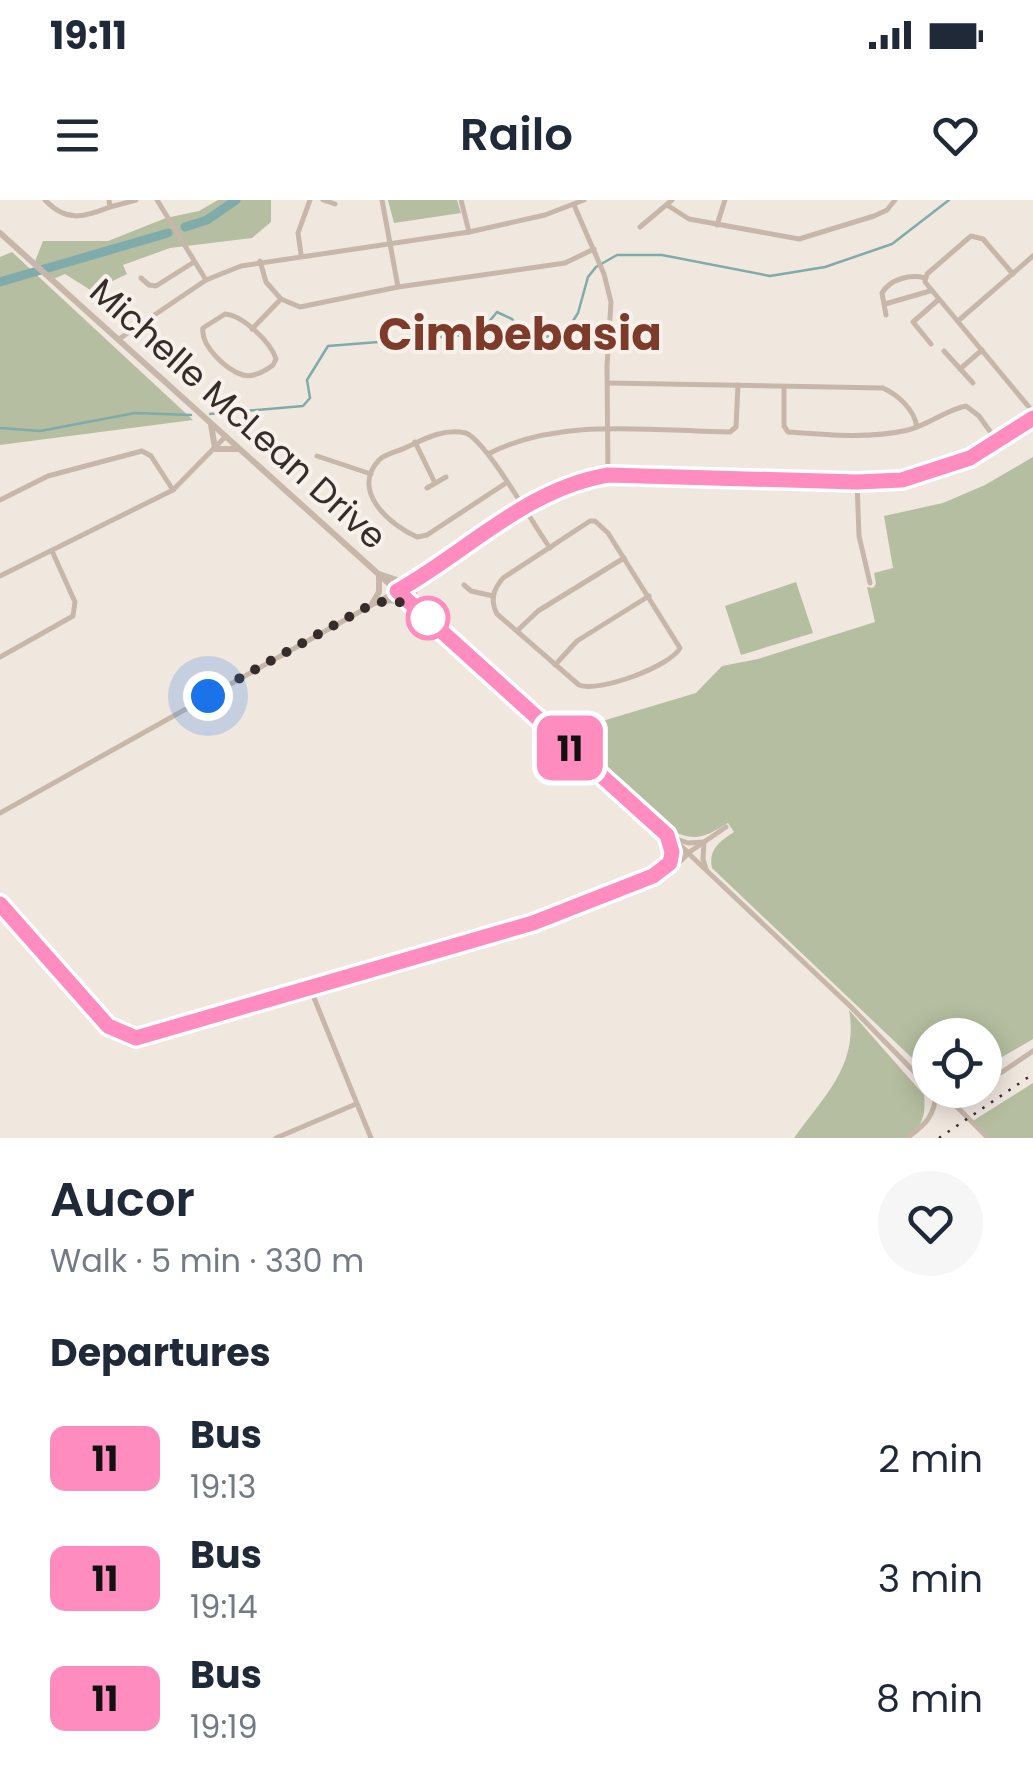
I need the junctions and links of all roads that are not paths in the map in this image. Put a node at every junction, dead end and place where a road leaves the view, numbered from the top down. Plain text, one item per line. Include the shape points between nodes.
1 (45, 200) edge
2 (136, 200) edge
3 (157, 200) edge
4 (310, 200) edge
5 (323, 200) edge
6 (382, 200) edge
7 (462, 200) edge
8 (584, 200) edge
9 (725, 200) edge
10 (895, 200) edge
11 (670, 203) edge
12 (110, 204) edge
13 (335, 204) dead end
14 (574, 205) junction
15 (717, 225) junction
16 (640, 226) dead end
17 (0, 230) edge
18 (469, 232) junction
19 (390, 243) junction
20 (594, 249) junction
21 (301, 255) junction
22 (1033, 256) edge
23 (260, 261) junction
24 (194, 262) junction
25 (1012, 274) junction
26 (141, 278) dead end
27 (925, 278) junction
28 (206, 280) junction
29 (398, 287) junction
30 (930, 291) junction
31 (280, 298) junction
32 (938, 300) junction
33 (883, 304) junction
34 (886, 315) dead end
35 (958, 321) junction
36 (251, 329) junction
37 (118, 339) junction
38 (931, 344) dead end
39 (982, 350) junction
40 (944, 351) dead end
41 (960, 369) junction
42 (608, 383) junction
43 (973, 383) dead end
44 (738, 385) junction
45 (784, 386) junction
46 (1033, 415) edge
47 (210, 422) junction
48 (917, 427) junction
49 (608, 428) junction
50 (226, 436) junction
51 (997, 441) junction
52 (415, 442) junction
53 (214, 448) junction
54 (240, 450) junction
55 (490, 453) junction
56 (317, 456) dead end
57 (371, 474) junction
58 (608, 475) junction
59 (446, 476) dead end
60 (857, 482) junction
61 (435, 483) junction
62 (506, 484) junction
63 (427, 488) dead end
64 (173, 490) junction
65 (0, 500) edge
66 (522, 508) junction
67 (550, 548) junction
68 (52, 552) junction
69 (624, 558) junction
70 (379, 574) junction
71 (0, 576) edge
72 (420, 578) junction
73 (870, 584) dead end
74 (464, 585) dead end
75 (397, 591) junction
76 (493, 596) junction
77 (649, 596) junction
78 (372, 604) junction
79 (417, 608) junction
80 (518, 630) junction
81 (0, 657) edge
82 (555, 665) junction
83 (0, 813) edge
84 (726, 828) dead end
85 (667, 835) junction
86 (704, 842) junction
87 (688, 853) junction
88 (663, 870) junction
89 (707, 872) junction
90 (0, 904) edge
91 (310, 988) junction
92 (1033, 1051) edge
93 (912, 1068) edge
94 (1002, 1072) edge
95 (356, 1104) junction
96 (936, 1108) edge
97 (957, 1108) edge
98 (276, 1138) edge
99 (371, 1138) edge
100 (907, 1138) edge
101 (988, 1138) edge

1 - 12 street via 74,218
2 - 12 street
3 - 24 street
4 - 21 street via 298,234
5 - 13 street
6 - 19 street
7 - 18 street
8 - 14 street
9 - 15 street
10 - 15 street via 874,216 803,239
11 - 15 street via 689,219
11 - 16 street
14 - 18 street
14 - 20 street
17 - 37 street, Michelle McLean Drive
18 - 19 street
19 - 21 street
19 - 29 street
20 - 29 street via 565,263
20 - 42 street via 611,302
21 - 23 street
22 - 25 street
23 - 28 street
23 - 31 street
24 - 26 street via 156,286
24 - 28 street
25 - 27 street via 976,236
25 - 35 street
27 - 30 street
27 - 33 street via 886,286
28 - 37 street
29 - 31 street via 300,307
30 - 32 street
30 - 33 street
31 - 36 street
32 - 35 street
32 - 38 street via 913,322
33 - 34 street
35 - 39 street
36 - 36 street via 276,359 252,376 232,369 202,337 204,326 224,314
37 - 47 street, Michelle McLean Drive
39 - 41 street
39 - 46 street
40 - 41 street
41 - 43 street
42 - 44 street
42 - 49 street
44 - 45 street
44 - 49 street via 736,427 730,432
45 - 48 street via 882,388 910,410
45 - 48 street via 788,432 868,434
46 - 51 street
47 - 50 street, Michelle McLean Drive
47 - 53 street
48 - 51 street via 966,406
49 - 55 street via 511,442
49 - 58 street
50 - 53 street
50 - 54 street, Michelle McLean Drive
51 - 60 street via 927,474
52 - 55 street via 459,431
52 - 57 street via 385,456
52 - 61 street
53 - 54 street
53 - 64 street
54 - 70 street, Michelle McLean Drive
55 - 62 street
56 - 57 street
57 - 62 street via 372,501 417,537
58 - 60 street
58 - 66 street via 558,488
59 - 61 street
60 - 73 street
61 - 63 street
62 - 66 street
64 - 65 street via 151,456 135,451 48,476
64 - 68 street
66 - 67 street
66 - 72 street
67 - 69 street via 595,521
67 - 76 street via 503,578
68 - 71 street
68 - 81 street via 75,602 72,616
69 - 77 street
69 - 80 street
70 - 72 street
70 - 75 street, Michelle McLean Drive
70 - 78 street
72 - 75 street
72 - 79 street via 413,595
74 - 76 street
75 - 78 street
75 - 79 street, Michelle McLean Drive
76 - 80 street via 497,614
77 - 82 street via 577,642
77 - 82 street via 680,645 677,655 594,688 579,685
78 - 79 street via 392,600
78 - 83 street
79 - 85 street, Michelle McLean Drive
80 - 82 street
84 - 86 street
85 - 86 street
85 - 87 street, Michelle McLean Drive
85 - 88 street via 672,858
86 - 87 street
86 - 89 street
87 - 88 street
87 - 89 street
88 - 91 street via 570,910
89 - 93 street
90 - 91 street via 108,1026 136,1038
91 - 95 street
92 - 94 street
95 - 98 street
95 - 99 street
96 - 100 street
97 - 101 street

